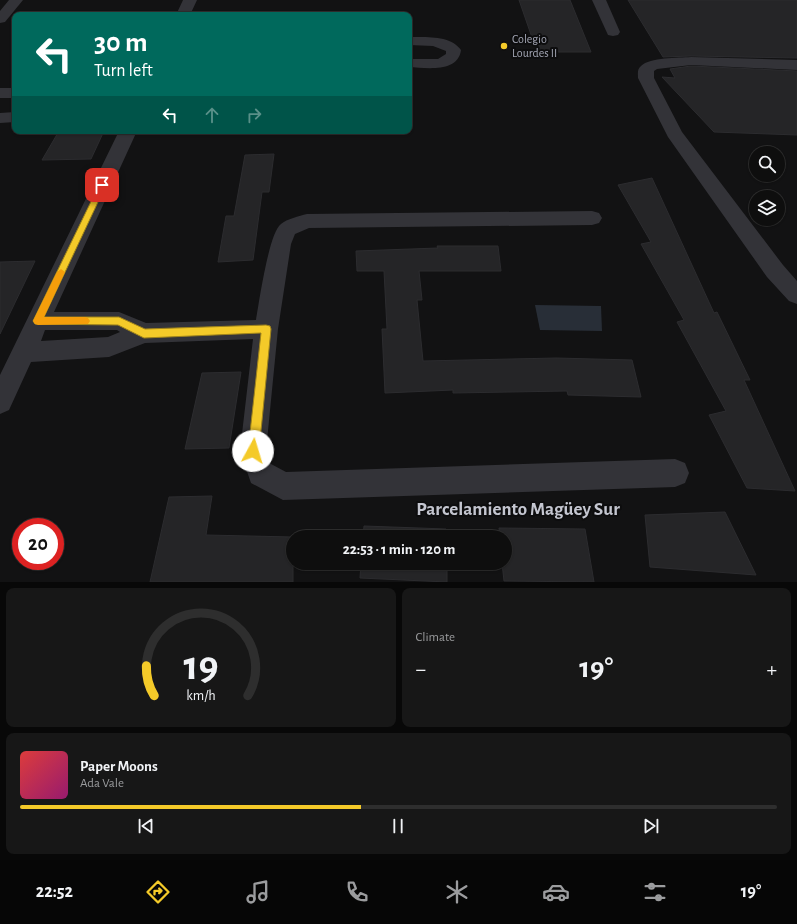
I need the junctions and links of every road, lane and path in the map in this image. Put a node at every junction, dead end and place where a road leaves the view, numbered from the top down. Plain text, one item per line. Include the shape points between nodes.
1 (16, 0) edge
2 (190, 0) edge
3 (599, 0) edge
4 (184, 12) edge
5 (0, 19) edge
6 (613, 32) dead end
7 (412, 41) edge
8 (412, 63) edge
9 (797, 66) edge
10 (0, 93) edge
11 (12, 93) edge
12 (12, 117) edge
13 (0, 118) edge
14 (127, 134) edge
15 (592, 218) dead end
16 (797, 295) edge
17 (38, 321) junction
18 (266, 329) junction
19 (144, 334) junction
20 (24, 352) junction
21 (0, 402) edge
22 (675, 473) dead end

1 - 5 street
2 - 4 street
3 - 6 street
7 - 8 street via 439,42 454,50 453,56 442,63
9 - 16 street via 691,61 654,65 646,69 646,78 674,133 776,271
10 - 11 street
12 - 13 street
14 - 17 street
15 - 18 street via 307,221 287,229 281,244
17 - 19 street via 119,321
17 - 20 street
18 - 19 street
18 - 22 street via 253,451 261,473 283,486
19 - 20 street via 110,347
20 - 21 street

